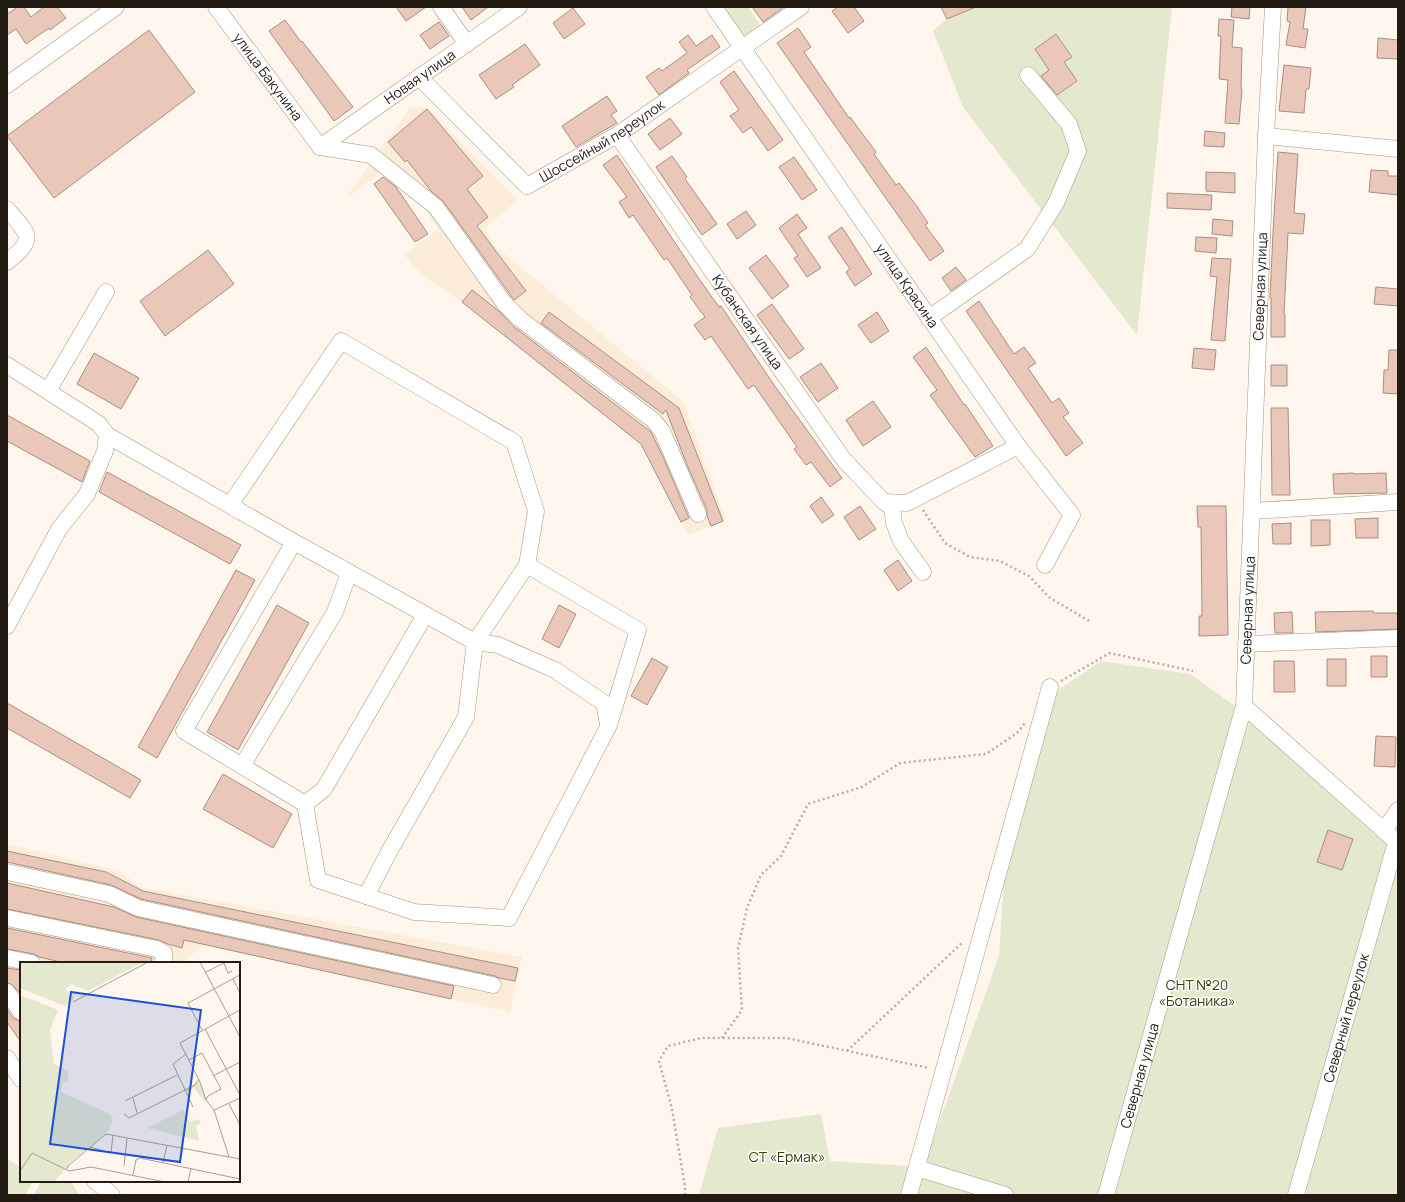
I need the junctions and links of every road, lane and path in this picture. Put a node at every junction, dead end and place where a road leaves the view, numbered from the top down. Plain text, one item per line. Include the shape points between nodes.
1 (116, 7) edge
2 (216, 7) edge
3 (441, 7) edge
4 (519, 7) edge
5 (714, 7) edge
6 (801, 7) edge
7 (1272, 7) edge
8 (467, 44) junction
9 (742, 48) junction
10 (1028, 75) dead end
11 (419, 77) junction
12 (7, 84) edge
13 (617, 135) junction
14 (1266, 136) junction
15 (320, 147) junction
16 (1398, 149) edge
17 (7, 209) edge
18 (7, 262) edge
19 (106, 292) dead end
20 (929, 318) junction
21 (7, 365) edge
22 (48, 391) junction
23 (107, 435) junction
24 (1018, 446) junction
25 (916, 499) junction
26 (884, 502) junction
27 (1398, 502) edge
28 (230, 506) junction
29 (1252, 511) junction
30 (698, 514) dead end
31 (294, 542) junction
32 (1045, 565) dead end
33 (527, 566) junction
34 (923, 572) dead end
35 (349, 573) junction
36 (425, 615) junction
37 (1091, 622) dead end
38 (7, 626) edge
39 (1398, 638) edge
40 (475, 642) junction
41 (1246, 644) junction
42 (1193, 671) dead end
43 (1050, 687) joint
44 (1244, 706) junction
45 (1025, 722) dead end
46 (609, 725) junction
47 (242, 766) junction
48 (305, 804) junction
49 (1398, 810) edge
50 (1384, 831) junction
51 (1397, 842) edge
52 (7, 872) edge
53 (366, 896) junction
54 (7, 918) edge
55 (968, 938) dead end
56 (7, 958) edge
57 (27, 962) edge
58 (163, 962) edge
59 (493, 985) dead end
60 (722, 1038) junction
61 (847, 1051) junction
62 (7, 1058) edge
63 (944, 1071) junction
64 (20, 1078) edge
65 (917, 1168) junction
66 (96, 1182) edge
67 (112, 1195) edge
68 (685, 1195) edge
69 (909, 1195) edge
70 (1005, 1195) edge
71 (1106, 1195) edge
72 (1296, 1195) edge

1 - 12 street
2 - 15 street, улица Бакунина
3 - 8 street
4 - 8 street, Новая улица
5 - 9 street, улица Красина
6 - 9 street, Шоссейный переулок
7 - 14 street, Северная улица
8 - 11 street, Новая улица
9 - 13 street, Шоссейный переулок
9 - 20 street, улица Красина
10 - 20 street via 1069,124 1078,151 1056,203 1027,249
11 - 13 street, Шоссейный переулок via 527,186
11 - 15 street, Новая улица
13 - 26 street, Кубанская улица via 844,460
14 - 16 street
14 - 29 street, Северная улица
15 - 30 street via 370,155 436,207 504,303 520,319 653,420 662,431
17 - 18 street via 25,230 27,241 22,250
19 - 22 street
20 - 24 street, улица Красина
21 - 22 street
22 - 23 street via 99,424
23 - 28 street
23 - 38 street via 105,451 87,494 59,529
24 - 25 street
24 - 32 street, улица Красина via 1072,515
25 - 26 street via 907,503
25 - 37 path via 945,543 970,557 1000,561 1029,576 1050,598
26 - 34 street, Кубанская улица via 892,507 901,541
27 - 29 street
28 - 31 street
28 - 33 street via 341,341 514,442 536,511
28 - 35 street
29 - 41 street, Северная улица
31 - 35 street
31 - 47 street via 184,731
33 - 40 street
33 - 46 street via 638,630
35 - 36 street
35 - 47 street via 335,612
36 - 40 street
36 - 48 street via 324,789
39 - 41 street
40 - 46 street via 498,645 555,670 604,703
40 - 53 street via 466,717
41 - 44 street, Северная улица
42 - 43 path via 1110,653
43 - 63 street
44 - 50 street
44 - 71 street, Северная улица
45 - 60 path via 1017,733 986,754 900,763 862,786 808,804 781,856 761,875 747,908 738,948 742,1010
46 - 53 street via 509,918 414,912
47 - 48 street
48 - 53 street via 318,880
49 - 50 street
50 - 51 street
51 - 72 street, Северный переулок
52 - 59 street via 109,894 138,908
54 - 58 street via 157,949 164,953
55 - 61 path
56 - 57 street
60 - 61 path via 786,1038
60 - 68 path via 701,1038 668,1046 659,1061 672,1109
61 - 63 path
62 - 64 street
63 - 65 street
65 - 69 street
65 - 70 street
66 - 67 street

